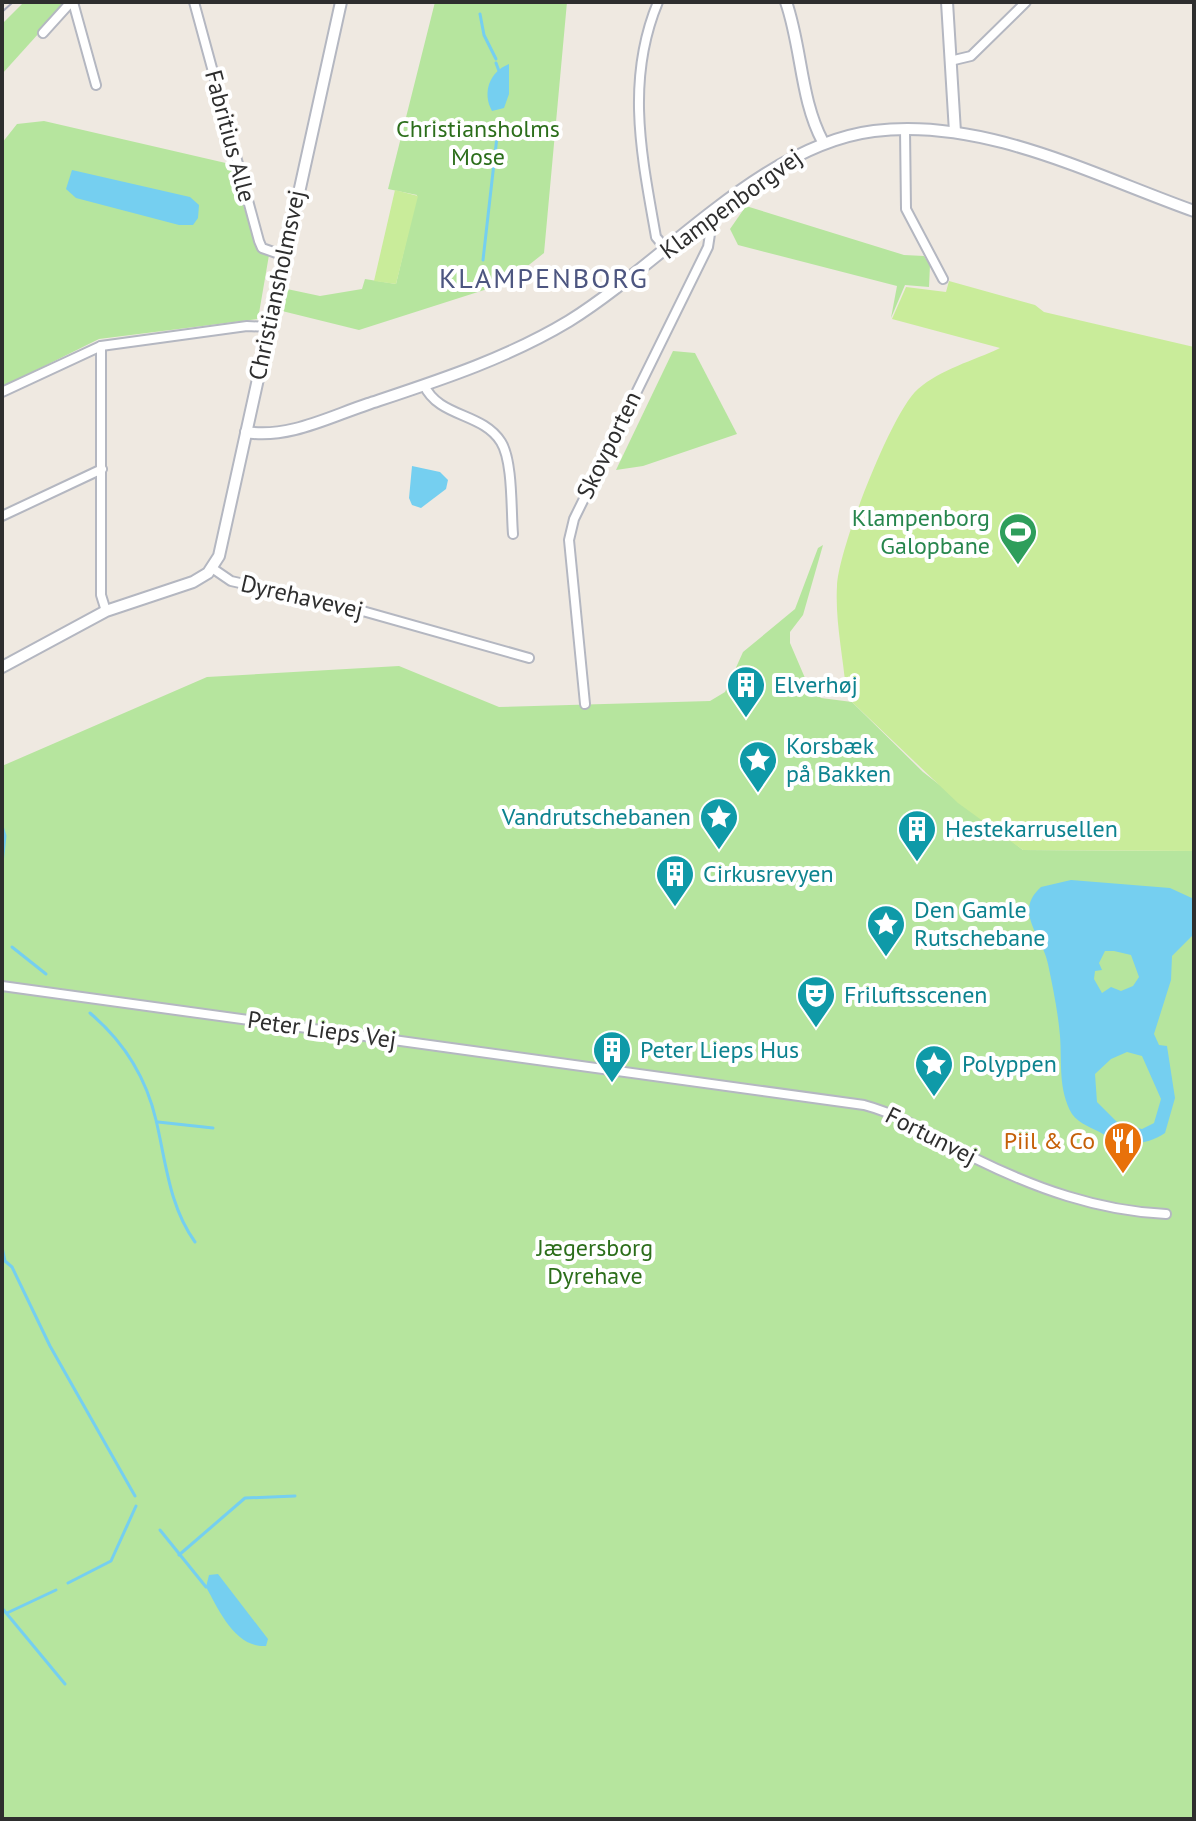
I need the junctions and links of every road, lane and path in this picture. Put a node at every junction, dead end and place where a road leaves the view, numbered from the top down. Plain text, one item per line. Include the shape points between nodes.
1 (72, 2) edge
2 (194, 2) edge
3 (341, 2) edge
4 (658, 2) edge
5 (786, 2) edge
6 (947, 2) edge
7 (1026, 2) edge
8 (43, 33) dead end
9 (950, 61) junction
10 (96, 85) dead end
11 (905, 130) junction
12 (955, 132) junction
13 (823, 142) junction
14 (1194, 211) edge
15 (704, 221) junction
16 (667, 250) junction
17 (282, 255) junction
18 (943, 279) dead end
19 (268, 327) junction
20 (101, 346) junction
21 (424, 385) junction
22 (2, 392) edge
23 (246, 432) junction
24 (102, 469) junction
25 (2, 516) edge
26 (513, 534) dead end
27 (212, 568) junction
28 (106, 611) junction
29 (529, 658) dead end
30 (2, 667) edge
31 (585, 704) dead end
32 (2, 986) edge
33 (643, 1073) joint
34 (1166, 1214) dead end

1 - 8 street
1 - 10 street
2 - 17 street, Fabritius Alle via 259,241 262,248
3 - 17 street, Christiansholmsvej
4 - 16 street via 643,50 637,111 656,237
5 - 13 street via 808,111
6 - 9 street
7 - 9 street via 971,56
9 - 12 street
11 - 12 street, Klampenborgvej
11 - 13 street, Klampenborgvej
11 - 18 street via 906,209
12 - 14 street, Klampenborgvej via 984,136
13 - 15 street, Klampenborgvej via 782,163
15 - 16 street, Klampenborgvej
15 - 31 street, Skovporten via 708,247 574,519 569,540
16 - 21 street, Klampenborgvej via 549,332
17 - 19 street, Christiansholmsvej
19 - 20 street
19 - 23 street, Christiansholmsvej
20 - 22 street
20 - 24 street
21 - 23 street, Klampenborgvej via 280,434
21 - 26 street via 431,399 486,427 503,444
23 - 27 street, Christiansholmsvej via 222,545
24 - 25 street
24 - 28 street via 101,595
27 - 28 street, Dyrehavevej via 193,582
27 - 29 street, Dyrehavevej via 231,581
28 - 30 street, Dyrehavevej
32 - 33 street, Peter Lieps Vej
33 - 34 street, Fortunvej via 864,1105 897,1115 974,1158 1048,1190 1090,1204

